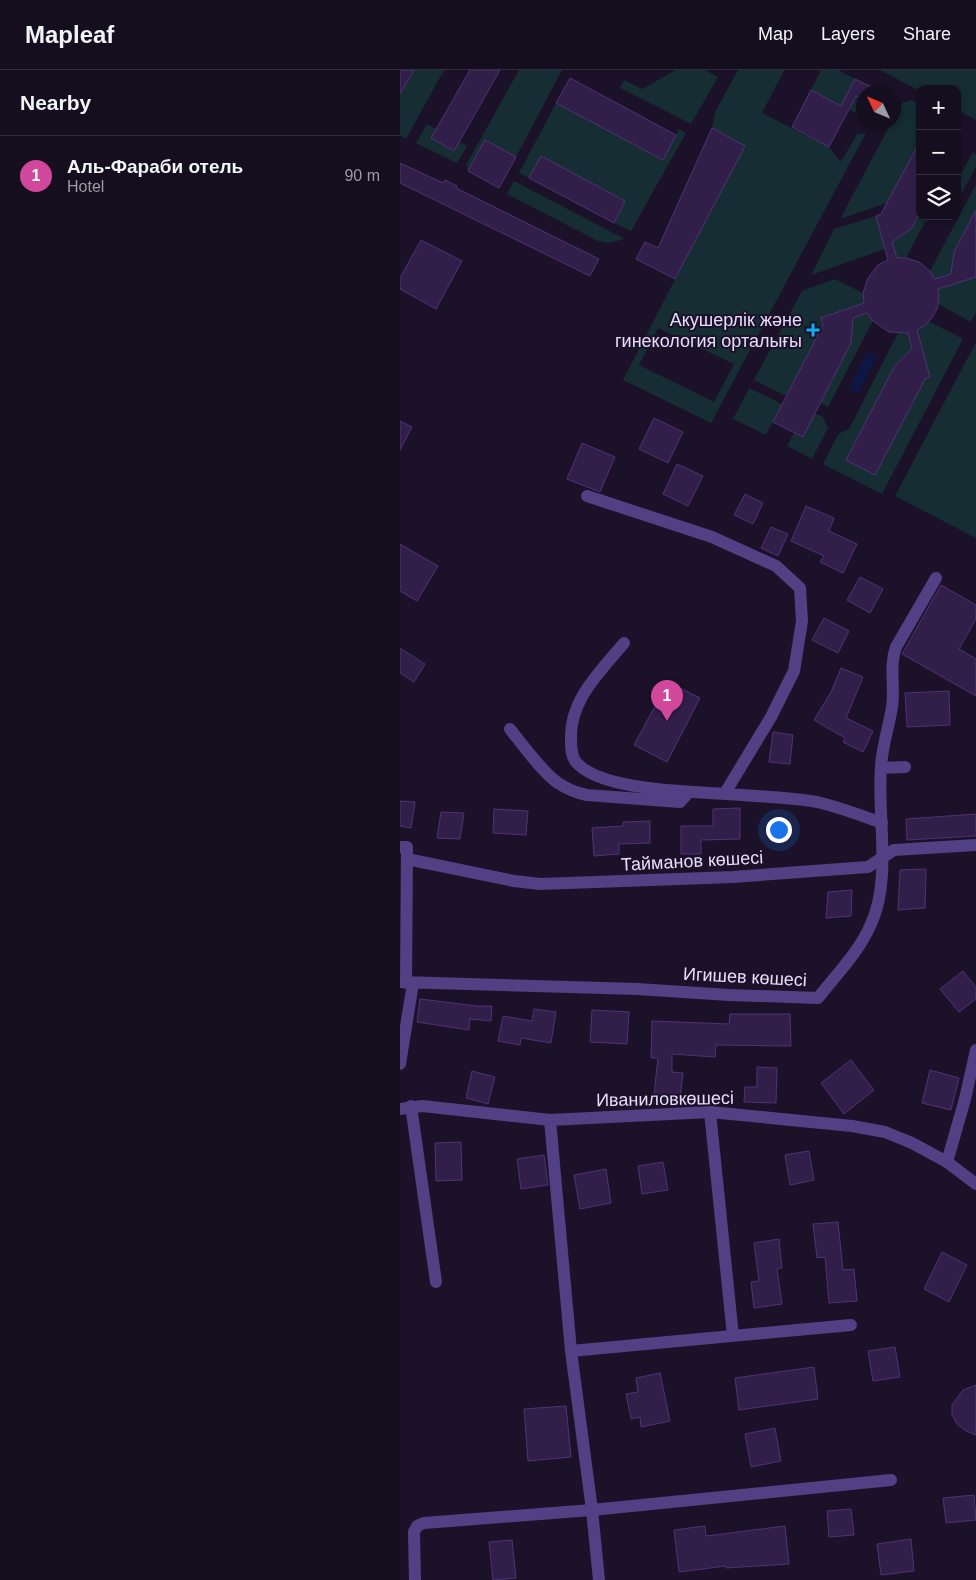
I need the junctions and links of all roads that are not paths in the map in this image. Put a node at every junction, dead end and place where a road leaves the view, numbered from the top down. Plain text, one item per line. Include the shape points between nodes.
1 (587, 496) dead end
2 (936, 578) dead end
3 (624, 643) dead end
4 (510, 729) dead end
5 (905, 766) dead end
6 (881, 768) junction
7 (689, 792) junction
8 (725, 794) junction
9 (882, 823) junction
10 (976, 845) edge
11 (400, 846) edge
12 (407, 859) junction
13 (882, 860) junction
14 (406, 983) edge
15 (976, 1050) edge
16 (400, 1064) edge
17 (970, 1101) edge
18 (405, 1107) edge
19 (710, 1112) junction
20 (550, 1120) junction
21 (947, 1162) junction
22 (976, 1184) edge
23 (436, 1282) dead end
24 (851, 1325) dead end
25 (732, 1336) junction
26 (571, 1351) junction
27 (891, 1480) dead end
28 (592, 1510) junction
29 (415, 1580) edge
30 (599, 1580) edge

1 - 8 street via 720,540 776,566 800,588 802,621 794,671
2 - 6 street, Игишев көшесі via 892,656 892,706
3 - 7 street via 579,701 571,735 575,762 604,779
4 - 7 street via 549,775 575,792 587,796 680,802
5 - 6 street
6 - 9 street, Игишев көшесі
7 - 8 street
8 - 9 street via 816,802
9 - 13 street, Игишев көшесі
10 - 13 street, Тайманов көшесі via 894,850
11 - 12 street via 407,848
12 - 13 street, Тайманов көшесі via 540,884 733,877 868,867
12 - 14 street
13 - 14 street, Игишев көшесі via 881,897 872,924 859,948 818,998
14 - 16 street
15 - 17 street
17 - 21 street
18 - 20 street, Иваниловкөшесі via 422,1106
18 - 23 street
19 - 20 street, Иваниловкөшесі
19 - 21 street, Иваниловкөшесі via 797,1119 885,1132
19 - 25 street
20 - 26 street
21 - 22 street, Иваниловкөшесі
24 - 25 street
25 - 26 street
26 - 28 street
27 - 28 street
28 - 29 street via 424,1523 414,1532
28 - 30 street

